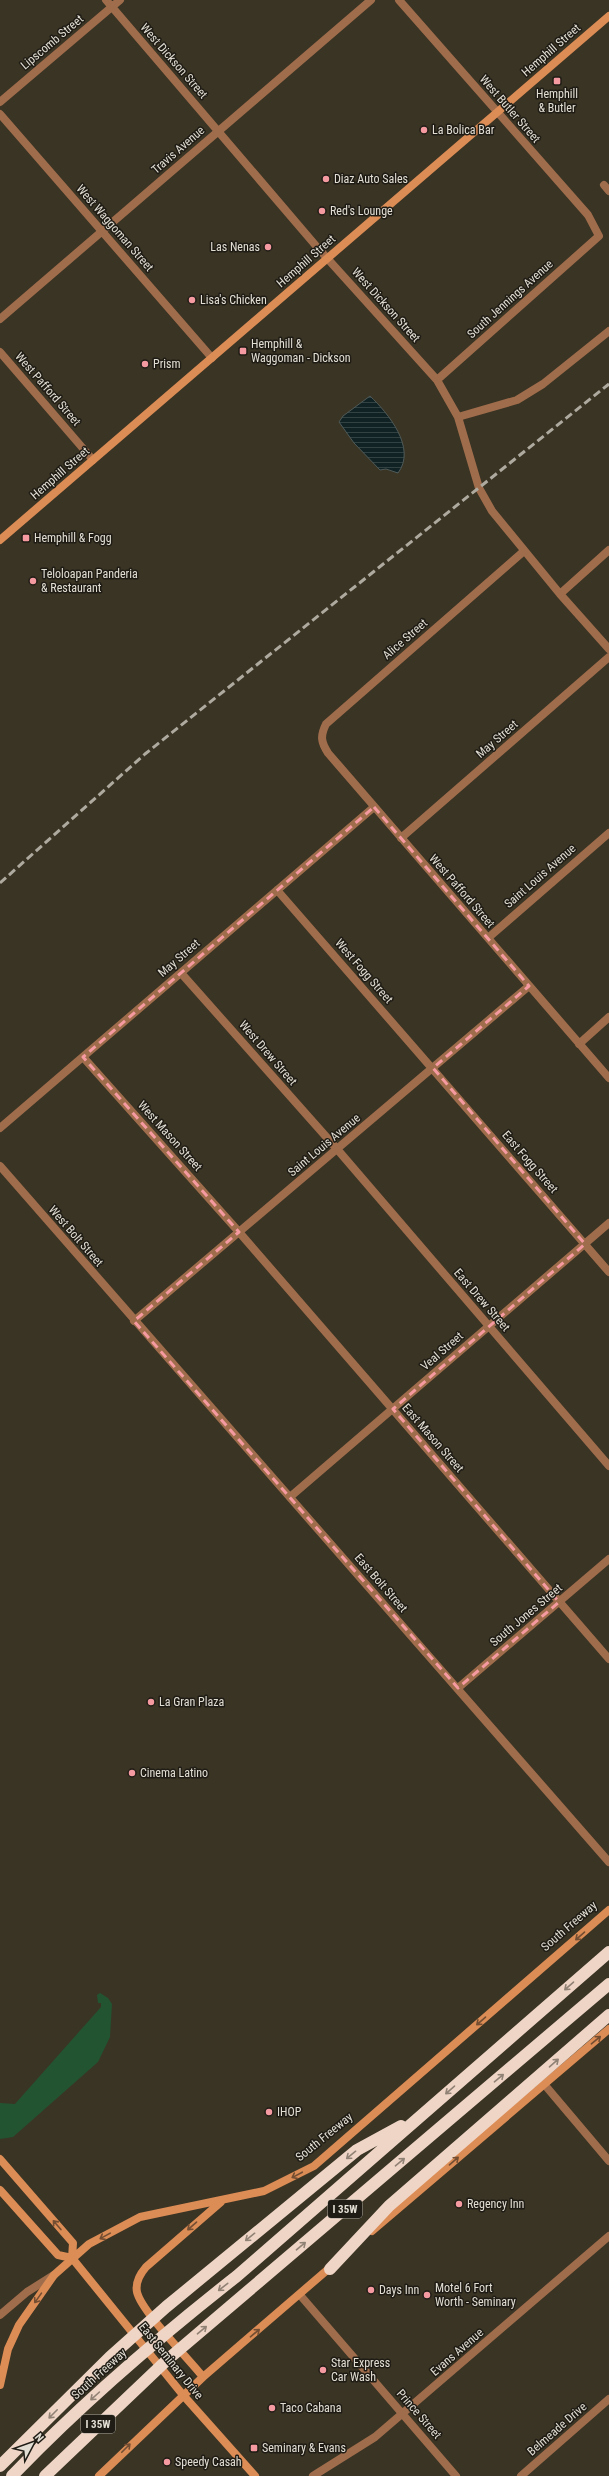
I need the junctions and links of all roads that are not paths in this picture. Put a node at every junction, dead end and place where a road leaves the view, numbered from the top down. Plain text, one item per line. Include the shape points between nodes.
1 (106, 0) edge
2 (120, 0) edge
3 (371, 0) edge
4 (399, 0) edge
5 (112, 7) junction
6 (609, 16) edge
7 (0, 102) edge
8 (497, 112) junction
9 (0, 114) edge
10 (218, 131) junction
11 (102, 232) junction
12 (599, 236) joint
13 (328, 258) junction
14 (0, 319) edge
15 (609, 331) edge
16 (0, 352) edge
17 (212, 358) junction
18 (437, 380) junction
19 (458, 417) junction
20 (93, 460) junction
21 (0, 540) edge
22 (609, 550) edge
23 (524, 551) junction
24 (560, 594) junction
25 (609, 649) edge
26 (609, 657) edge
27 (328, 753) joint
28 (374, 807) junction
29 (609, 833) edge
30 (401, 838) junction
31 (277, 890) junction
32 (488, 938) junction
33 (181, 973) junction
34 (529, 986) junction
35 (609, 1017) edge
36 (579, 1044) junction
37 (83, 1057) junction
38 (433, 1068) junction
39 (609, 1078) edge
40 (0, 1128) edge
41 (337, 1149) junction
42 (0, 1166) edge
43 (609, 1223) edge
44 (239, 1232) junction
45 (585, 1244) junction
46 (609, 1272) edge
47 (134, 1321) junction
48 (489, 1327) junction
49 (393, 1409) junction
50 (609, 1466) edge
51 (290, 1497) junction
52 (609, 1559) edge
53 (560, 1602) junction
54 (609, 1658) edge
55 (458, 1688) junction
56 (609, 1862) edge
57 (609, 1910) edge
58 (609, 1952) edge
59 (609, 1984) edge
60 (609, 2015) edge
61 (609, 2029) edge
62 (544, 2084) junction
63 (421, 2115) junction
64 (0, 2159) edge
65 (609, 2161) edge
66 (0, 2190) edge
67 (222, 2201) junction
68 (609, 2236) edge
69 (72, 2258) junction
70 (330, 2269) junction
71 (54, 2275) junction
72 (300, 2295) junction
73 (0, 2315) edge
74 (203, 2377) junction
75 (0, 2385) edge
76 (183, 2395) junction
77 (609, 2399) edge
78 (403, 2414) junction
79 (0, 2466) edge
80 (12, 2476) edge
81 (45, 2476) edge
82 (99, 2476) edge
83 (255, 2476) edge
84 (313, 2476) edge
85 (456, 2476) edge
86 (521, 2476) edge

1 - 5 street, West Dickson Street
2 - 5 street, Lipscomb Street
3 - 10 street, Travis Avenue
4 - 8 street, West Butler Street
5 - 7 street, Lipscomb Street
5 - 10 street, West Dickson Street
6 - 8 main road, Hemphill Street
8 - 12 street, West Butler Street via 588,216
8 - 13 main road, Hemphill Street
9 - 11 street, West Waggoman Street
10 - 11 street, Travis Avenue
10 - 13 street, West Dickson Street
11 - 14 street, Travis Avenue
11 - 17 street, West Waggoman Street
12 - 18 street, South Jennings Avenue
13 - 17 main road, Hemphill Street
13 - 18 street, West Dickson Street
15 - 19 street via 543,384 517,400
16 - 20 street, West Pafford Street
17 - 20 main road, Hemphill Street
18 - 19 street, West Dickson Street
19 - 23 street, West Dickson Street via 479,488 492,511
20 - 21 main road, Hemphill Street
22 - 24 street
23 - 24 street, West Dickson Street
23 - 27 street, Alice Street via 326,724 321,734 321,743
24 - 25 street, West Dickson Street
26 - 30 street, May Street
27 - 28 street, West Pafford Street
28 - 30 street, West Pafford Street
28 - 31 street, May Street
29 - 32 street, Saint Louis Avenue
30 - 32 street, West Pafford Street
31 - 33 street, May Street
31 - 38 street, West Fogg Street
32 - 34 street, West Pafford Street
33 - 37 street, May Street
33 - 41 street, West Drew Street
34 - 36 street, West Pafford Street
34 - 38 street, Saint Louis Avenue
35 - 36 street
36 - 39 street, West Pafford Street
37 - 40 street, May Street
37 - 44 street, West Mason Street
38 - 41 street, Saint Louis Avenue
38 - 45 street, East Fogg Street
41 - 44 street, Saint Louis Avenue
41 - 48 street, East Drew Street
42 - 47 street, West Bolt Street
43 - 45 street, Veal Street
44 - 47 street, Saint Louis Avenue
44 - 49 street, East Mason Street
45 - 46 street, East Fogg Street
45 - 48 street, Veal Street
47 - 51 street, East Bolt Street
48 - 49 street, Veal Street
48 - 50 street, East Drew Street
49 - 51 street, Veal Street
49 - 53 street, East Mason Street
51 - 55 street, East Bolt Street
52 - 53 street, South Jones Street
53 - 54 street, East Mason Street
53 - 55 street, South Jones Street
55 - 56 street, East Bolt Street
57 -> 67 main road, South Freeway via 314,2166 264,2191
58 -> 63 highway, South Freeway / I 35W
81 -> 59 highway, I 35W via 167,2360
70 -> 60 highway via 389,2206
62 -> 61 main road
62 - 65 street
70 -> 62 main road
63 -> 79 highway via 357,2150 166,2307 110,2357
63 -> 80 highway, South Freeway / I 35W via 237,2276 182,2319 64,2424
69 -> 64 main road, East Seminary Drive via 72,2243
66 - 69 main road, East Seminary Drive via 58,2255
67 -> 69 main road, South Freeway via 140,2217 89,2244
67 -> 74 main road via 140,2274 137,2286 138,2294 148,2311
68 - 78 street, Evans Avenue
69 - 71 main road, South Freeway
69 - 76 main road, East Seminary Drive
70 - 72 main road
71 - 73 street via 27,2292
71 -> 75 main road, South Freeway via 19,2325 8,2349
74 -> 72 main road
72 - 78 street, Prince Street
74 - 76 main road
82 -> 76 main road
76 - 83 main road, East Seminary Drive
77 - 86 street, Belmeade Drive
78 - 84 street, Evans Avenue via 375,2437
78 - 85 street, Prince Street

